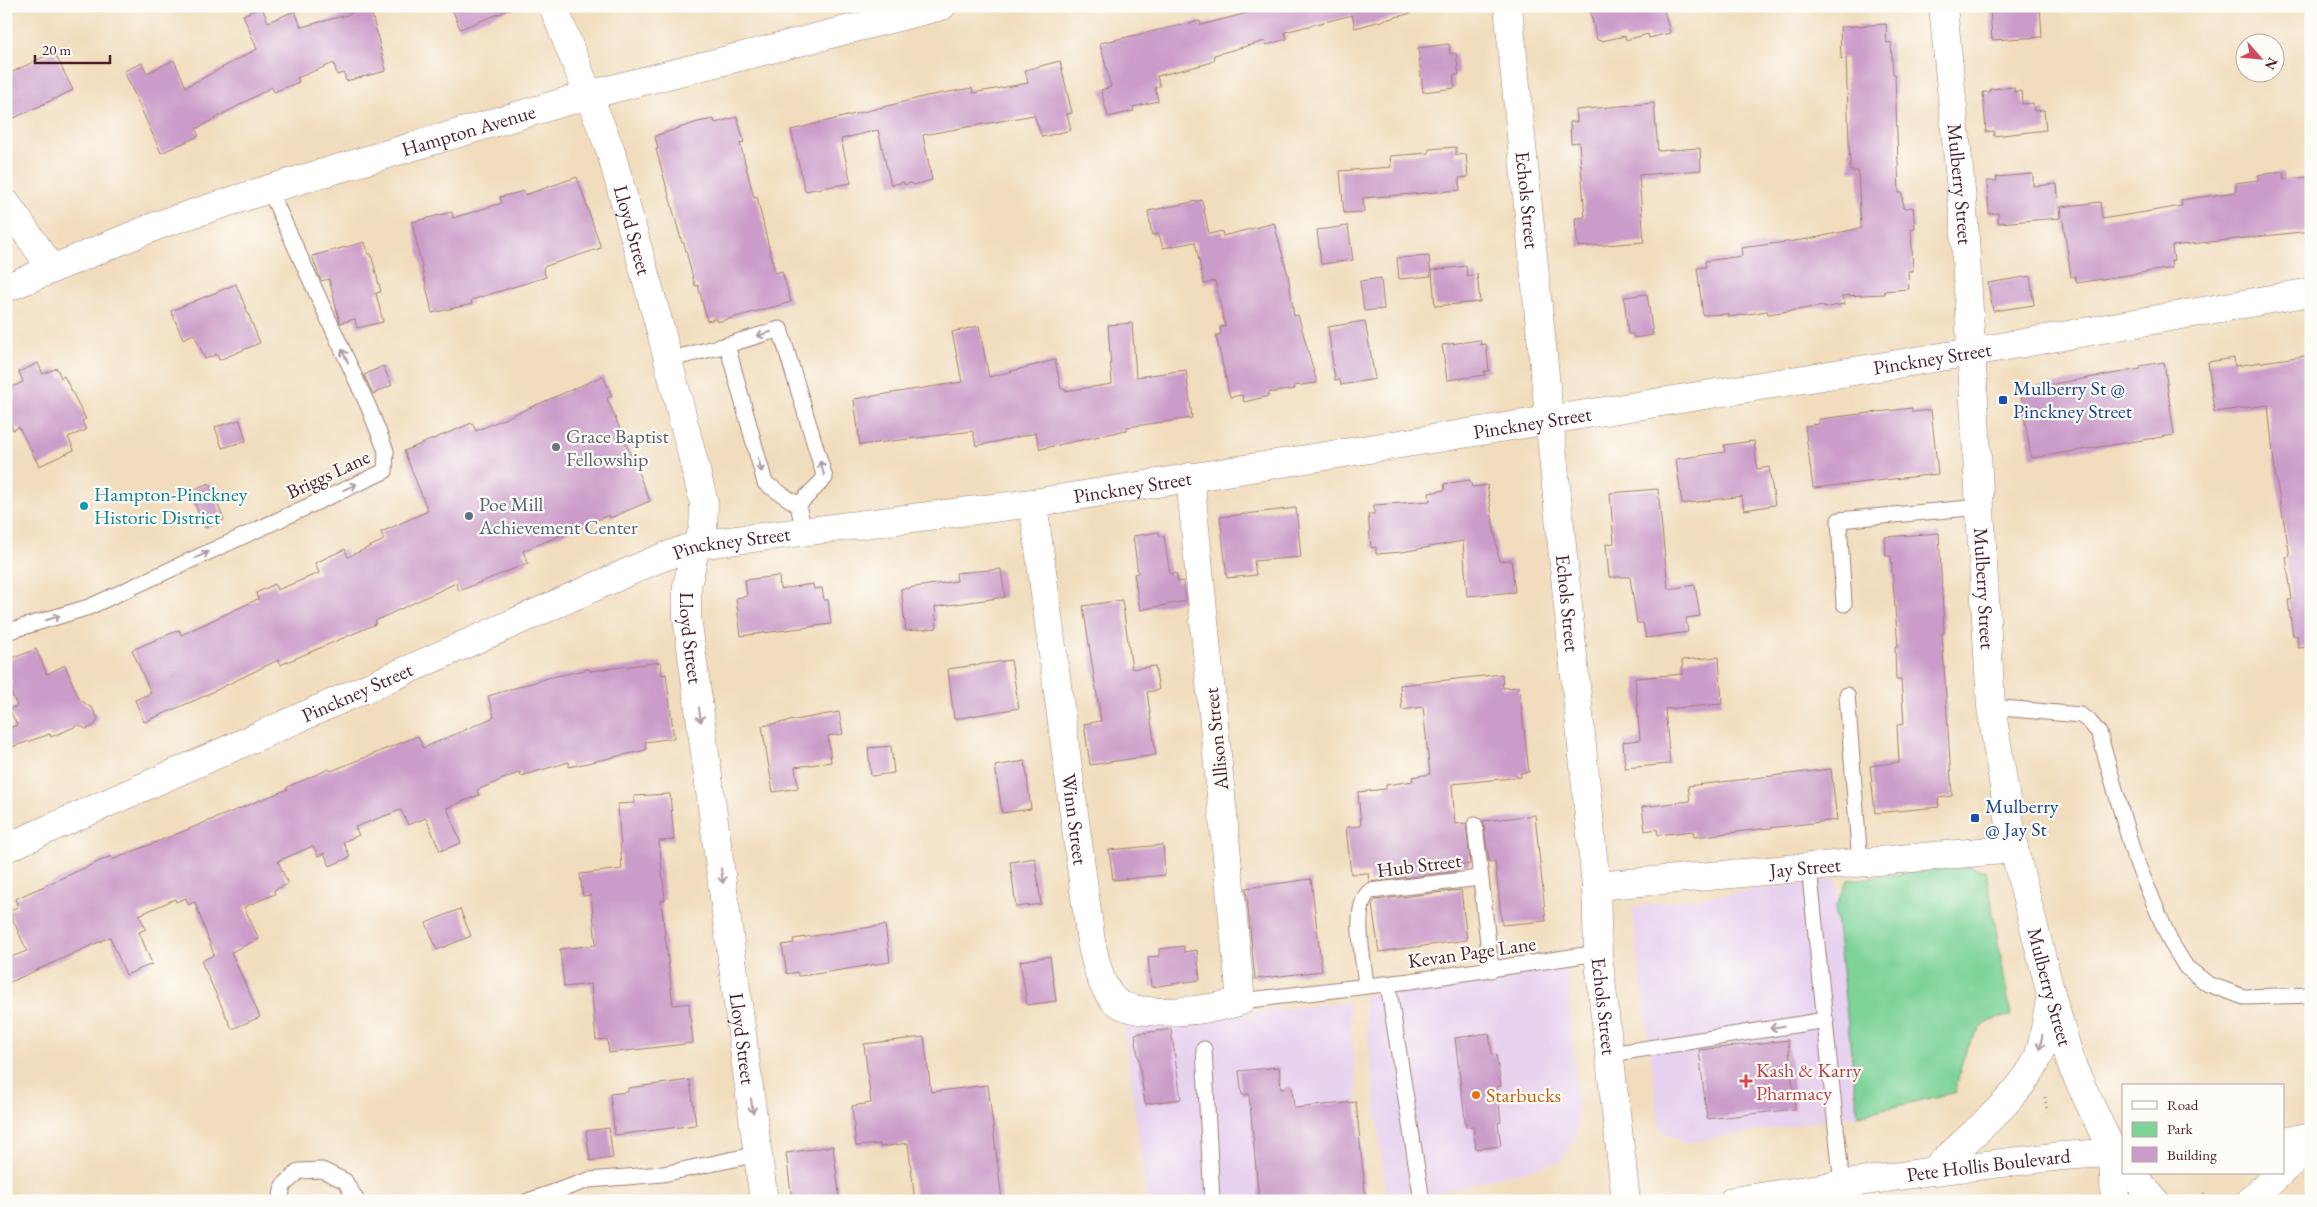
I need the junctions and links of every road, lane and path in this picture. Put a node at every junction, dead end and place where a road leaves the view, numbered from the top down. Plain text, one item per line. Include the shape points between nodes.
1 (553, 6) edge
2 (942, 6) edge
3 (1508, 6) edge
4 (1943, 6) edge
5 (588, 95) junction
6 (269, 189) junction
7 (6, 203) edge
8 (52, 269) junction
9 (6, 288) edge
10 (2311, 292) edge
11 (727, 345) junction
12 (1972, 352) junction
13 (667, 360) junction
14 (1549, 421) junction
15 (1190, 478) junction
16 (1033, 503) junction
17 (798, 506) junction
18 (1980, 507) junction
19 (804, 532) junction
20 (696, 545) junction
21 (1844, 604) dead end
22 (6, 632) edge
23 (1847, 695) dead end
24 (1991, 707) junction
25 (1474, 825) dead end
26 (6, 848) edge
27 (2014, 849) junction
28 (1860, 863) junction
29 (1809, 867) junction
30 (1480, 878) junction
31 (1596, 886) junction
32 (1598, 953) junction
33 (1491, 970) junction
34 (1388, 984) junction
35 (1358, 986) junction
36 (2051, 994) junction
37 (2311, 995) edge
38 (1241, 1001) junction
39 (1826, 1020) junction
40 (1204, 1049) dead end
41 (1611, 1054) junction
42 (2041, 1094) dead end
43 (2052, 1096) dead end
44 (2045, 1097) junction
45 (2047, 1112) dead end
46 (2311, 1138) edge
47 (2284, 1140) edge
48 (2311, 1145) edge
49 (758, 1154) junction
50 (2120, 1157) edge
51 (2284, 1169) edge
52 (1932, 1171) junction
53 (2132, 1174) edge
54 (2279, 1174) edge
55 (1835, 1191) edge
56 (2204, 1193) dead end
57 (280, 1201) edge
58 (358, 1201) edge
59 (528, 1201) edge
60 (764, 1201) edge
61 (1212, 1201) edge
62 (1422, 1201) edge
63 (1626, 1201) edge
64 (1733, 1201) edge
65 (2115, 1201) edge
66 (2155, 1201) edge
67 (2206, 1201) edge
68 (2250, 1201) edge

1 - 5 street, Lloyd Street
2 - 5 street, Hampton Avenue
3 - 14 street, Echols Street
4 - 12 street, Mulberry Street via 1964,221
5 - 6 street, Hampton Avenue
5 - 13 street, Lloyd Street via 610,149
6 - 8 street, Hampton Avenue via 160,224
22 -> 6 lane, Briggs Lane via 89,606 385,471 386,451 369,408
7 - 8 street
8 - 9 street, Hampton Avenue
10 - 12 street, Pinckney Street
11 - 13 lane
11 -> 17 lane via 765,483
17 -> 11 lane via 825,478 780,329
12 - 14 street, Pinckney Street
12 - 18 street, Mulberry Street
13 - 20 street, Lloyd Street via 704,504 703,531
14 - 15 street, Pinckney Street
14 - 31 street, Echols Street
15 - 16 street, Pinckney Street
15 - 38 street, Allison Street
16 - 19 street, Pinckney Street
16 - 38 street, Winn Street via 1091,942 1100,979 1114,1001 1146,1011 1194,1011
17 - 19 lane
18 - 21 lane via 1839,520
18 - 24 street, Mulberry Street
19 - 20 street, Pinckney Street
20 - 26 street, Pinckney Street via 635,569
20 -> 49 street, Lloyd Street via 687,586 688,617
23 - 28 lane
24 - 27 street, Mulberry Street
24 - 37 lane via 2080,716 2090,721 2099,733 2134,856 2170,941 2186,967 2208,984 2244,997
25 - 30 lane, Hub Street
27 - 28 street, Jay Street
27 - 36 street, Mulberry Street
28 - 29 street, Jay Street
29 - 31 street, Jay Street
29 - 39 lane
30 - 33 lane, Hub Street
30 - 35 lane, Hub Street via 1370,890 1360,911
31 - 32 street, Echols Street
32 - 33 lane, Kevan Page Lane
32 - 41 street, Echols Street
33 - 34 lane, Kevan Page Lane
34 - 35 lane, Kevan Page Lane
34 - 62 lane
35 - 38 lane, Kevan Page Lane
36 - 50 street, Mulberry Street via 2072,1066
36 -> 52 street via 2039,1054 2029,1076
39 -> 41 lane
39 - 55 lane
40 - 61 lane
41 - 63 street, Echols Street
42 - 44 path
43 - 44 path
44 - 45 path
46 - 47 street
48 - 51 street
49 - 59 lane via 663,1174 589,1180
49 - 60 street, Lloyd Street
50 - 52 street, Pete Hollis Boulevard via 2062,1156
50 - 65 street
52 - 55 street, Pete Hollis Boulevard
53 - 66 street
54 - 68 street
55 - 64 street, Pete Hollis Boulevard via 1782,1192
56 - 67 path
57 - 58 lane via 283,1186 299,1171 322,1170 345,1181

